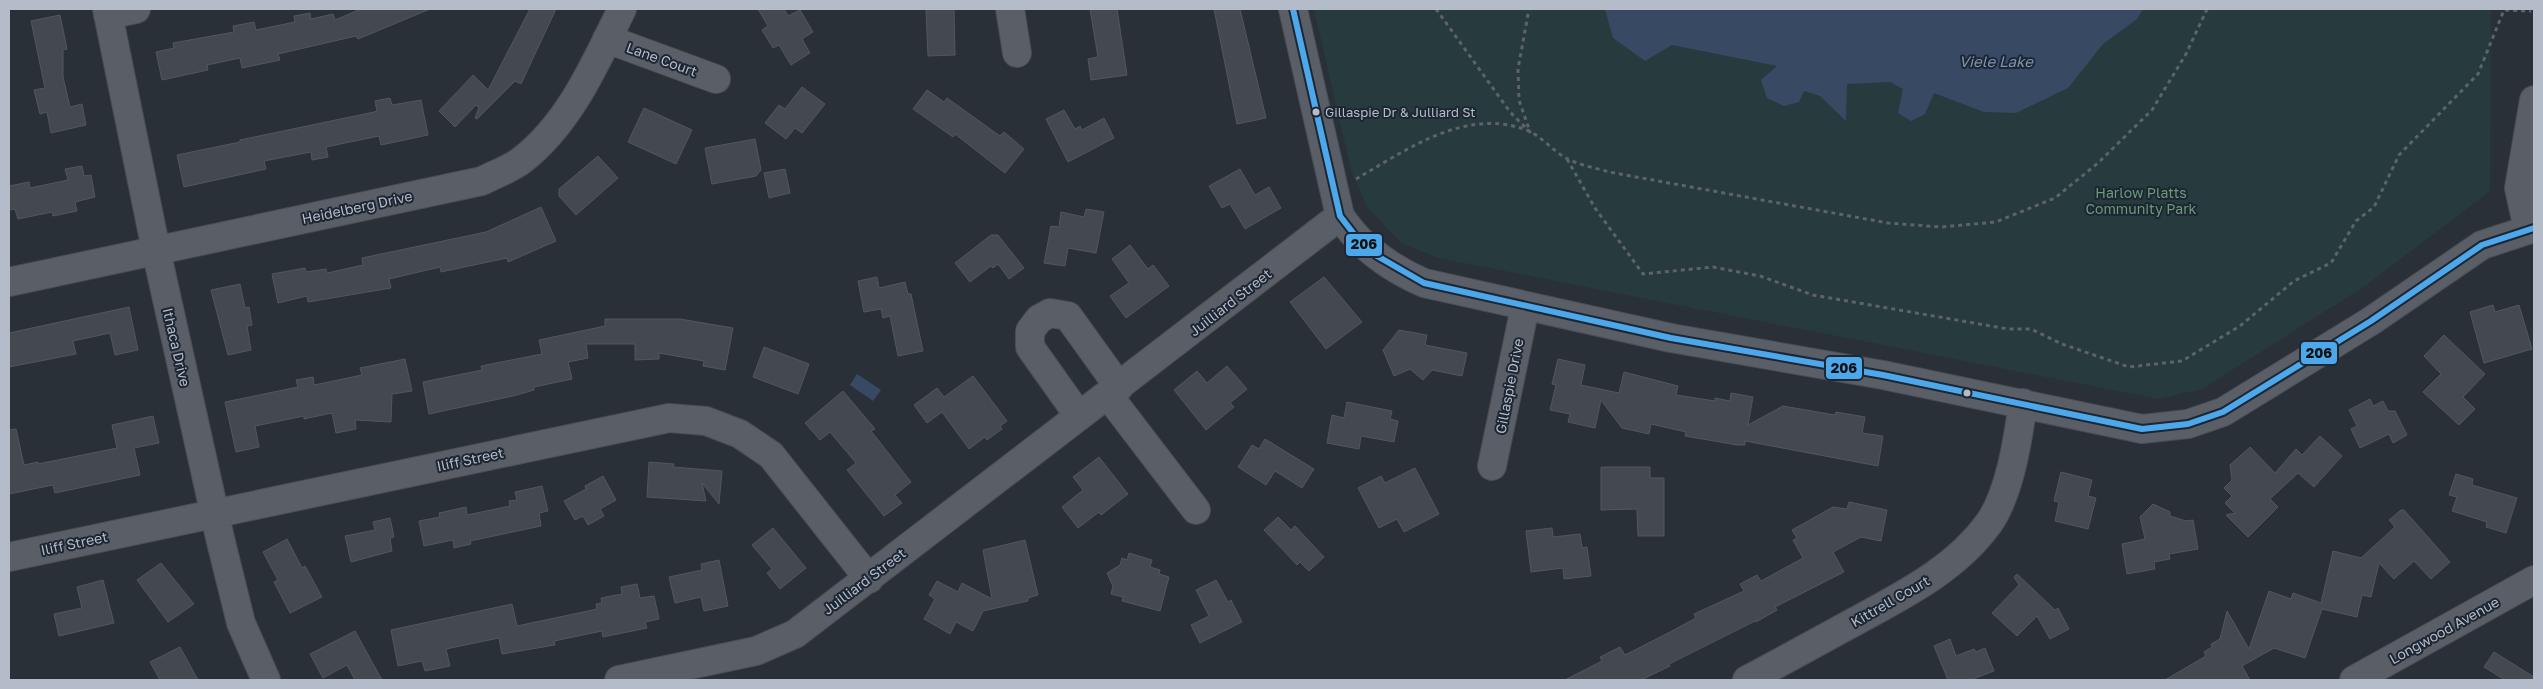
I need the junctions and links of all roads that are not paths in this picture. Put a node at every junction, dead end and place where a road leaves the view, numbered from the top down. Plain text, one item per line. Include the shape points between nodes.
1 (136, 9) edge
2 (622, 9) edge
3 (1010, 9) edge
4 (1293, 9) edge
5 (107, 12) edge
6 (608, 39) junction
7 (1017, 52) dead end
8 (716, 79) dead end
9 (2534, 100) edge
10 (1340, 216) junction
11 (2531, 228) edge
12 (156, 250) junction
13 (9, 282) edge
14 (1525, 306) junction
15 (1114, 391) junction
16 (2023, 403) junction
17 (1079, 416) junction
18 (1492, 466) dead end
19 (1196, 510) dead end
20 (214, 513) junction
21 (9, 557) edge
22 (869, 578) junction
23 (2534, 580) edge
24 (266, 680) edge
25 (618, 680) edge
26 (1747, 680) edge
27 (2354, 680) edge

1 - 5 street
2 - 6 street, Heidelberg Drive
3 - 7 street
4 - 10 street
5 - 12 street, Ithaca Drive
6 - 8 street, Lane Court
6 - 12 street, Heidelberg Drive via 560,123 546,140 521,161 482,181
9 - 11 street via 2519,188
10 - 14 street via 1354,237 1405,275 1424,283
10 - 15 street, Juilliard Street
11 - 16 street via 2482,246 2371,321 2223,412 2188,424 2142,429
12 - 13 street, Heidelberg Drive
12 - 20 street, Ithaca Drive
14 - 16 street via 1671,338
14 - 18 street, Gillaspie Drive
15 - 17 street, Juilliard Street
15 - 17 street via 1068,316 1050,313 1039,319 1030,331 1030,347
15 - 19 street
16 - 26 street, Kittrell Court via 2016,453 2000,500 1989,523 1952,562 1919,586
17 - 22 street, Juilliard Street
20 - 21 street, Iliff Street
20 - 22 street, Iliff Street via 669,418 690,420 740,434 771,455
20 - 24 street, Ithaca Drive via 241,623
22 - 25 street, Juilliard Street via 795,634 756,651
23 - 27 street, Longwood Avenue

